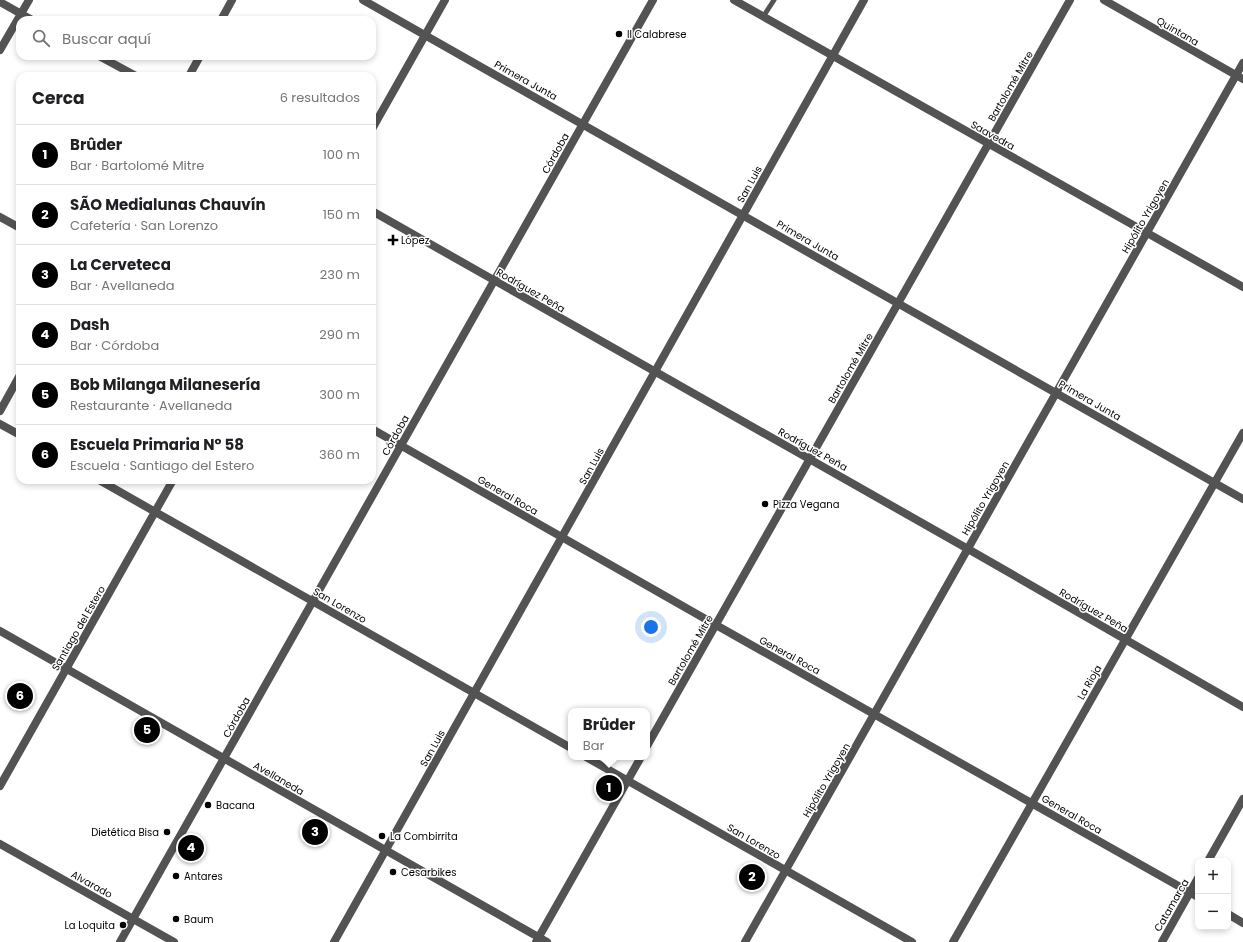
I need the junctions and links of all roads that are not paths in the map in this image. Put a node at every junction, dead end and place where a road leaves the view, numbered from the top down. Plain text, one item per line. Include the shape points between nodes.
1 (29, 0) edge
2 (232, 0) edge
3 (363, 0) edge
4 (445, 0) edge
5 (653, 0) edge
6 (774, 0) edge
7 (864, 0) edge
8 (1070, 0) edge
9 (1104, 0) edge
10 (736, 1) edge
11 (0, 2) edge
12 (21, 14) junction
13 (25, 16) edge
14 (223, 16) edge
15 (763, 16) junction
16 (16, 23) edge
17 (426, 35) junction
18 (0, 50) edge
19 (833, 56) junction
20 (106, 60) edge
21 (198, 60) edge
22 (1243, 63) edge
23 (129, 72) edge
24 (191, 72) edge
25 (1240, 77) edge
26 (376, 122) edge
27 (583, 124) junction
28 (988, 144) junction
29 (376, 213) edge
30 (743, 215) junction
31 (0, 217) edge
32 (16, 226) edge
33 (1147, 233) junction
34 (494, 280) junction
35 (1243, 287) edge
36 (898, 303) junction
37 (655, 372) junction
38 (16, 382) edge
39 (1056, 393) junction
40 (0, 411) edge
41 (0, 424) edge
42 (376, 431) edge
43 (16, 433) edge
44 (1243, 433) edge
45 (401, 445) junction
46 (810, 459) junction
47 (1215, 483) junction
48 (106, 484) edge
49 (171, 484) edge
50 (1243, 499) edge
51 (155, 512) junction
52 (562, 537) junction
53 (968, 549) junction
54 (312, 601) junction
55 (716, 625) junction
56 (0, 631) edge
57 (1125, 640) junction
58 (66, 668) junction
59 (474, 693) junction
60 (1243, 707) edge
61 (874, 714) junction
62 (650, 741) edge
63 (568, 746) edge
64 (224, 758) junction
65 (591, 760) edge
66 (639, 760) edge
67 (627, 780) junction
68 (0, 786) edge
69 (1243, 799) edge
70 (1032, 803) junction
71 (0, 844) edge
72 (386, 850) junction
73 (1210, 858) edge
74 (786, 870) junction
75 (1195, 884) edge
76 (1190, 893) junction
77 (1195, 896) edge
78 (1231, 916) edge
79 (133, 918) junction
80 (1243, 923) edge
81 (537, 939) edge
82 (120, 942) edge
83 (174, 942) edge
84 (334, 942) edge
85 (548, 942) edge
86 (745, 942) edge
87 (912, 942) edge
88 (954, 942) edge
89 (1162, 942) edge

1 - 12 street
2 - 14 street
3 - 17 street, Primera Junta
4 - 17 street
5 - 27 street, Córdoba
6 - 15 lane
7 - 19 street, San Luis
8 - 28 street, Bartolomé Mitre
9 - 25 street, Quintana
10 - 15 street, Saavedra
11 - 12 street
12 - 13 street
15 - 19 street, Saavedra
16 - 18 street
17 - 26 street
17 - 27 street, Primera Junta
19 - 28 street, Saavedra
19 - 30 street, San Luis
20 - 23 street
21 - 24 street
22 - 25 street, Hipólito Yrigoyen
25 - 33 street, Hipólito Yrigoyen
27 - 30 street, Primera Junta
27 - 34 street, Córdoba
28 - 33 street, Saavedra
28 - 36 street, Bartolomé Mitre
29 - 34 street, Rodríguez Peña
30 - 36 street, Primera Junta
30 - 37 street, San Luis
31 - 32 street
33 - 35 street, Saavedra
33 - 39 street, Hipólito Yrigoyen
34 - 37 street, Rodríguez Peña
34 - 45 street, Córdoba
36 - 39 street, Primera Junta
36 - 46 street, Bartolomé Mitre
37 - 46 street, Rodríguez Peña
37 - 52 street, San Luis
38 - 40 street
39 - 47 street, Primera Junta
39 - 53 street, Hipólito Yrigoyen
41 - 43 street
42 - 45 street, General Roca
44 - 47 street, La Rioja
45 - 52 street, General Roca
45 - 54 street, Córdoba
46 - 53 street, Rodríguez Peña
46 - 55 street, Bartolomé Mitre
47 - 50 street, Primera Junta
47 - 57 street, La Rioja
48 - 51 street, San Lorenzo
49 - 51 street, Santiago del Estero
51 - 54 street, San Lorenzo
51 - 58 street, Santiago del Estero
52 - 55 street, General Roca
52 - 59 street, San Luis
53 - 57 street, Rodríguez Peña
53 - 61 street, Hipólito Yrigoyen
54 - 59 street, San Lorenzo
54 - 64 street, Córdoba
55 - 61 street, General Roca
55 - 62 street, Bartolomé Mitre
56 - 58 street, Avellaneda
57 - 60 street, Rodríguez Peña
57 - 70 street, La Rioja
58 - 64 street, Avellaneda
58 - 68 street, Santiago del Estero
59 - 63 street, San Lorenzo
59 - 72 street, San Luis
61 - 70 street, General Roca
61 - 74 street, Hipólito Yrigoyen
64 - 72 street, Avellaneda
64 - 79 street, Córdoba
65 - 67 street, San Lorenzo
66 - 67 street
67 - 74 street, San Lorenzo
67 - 81 street
69 - 73 street
70 - 76 street, General Roca
70 - 88 street, La Rioja
71 - 79 street, Alvarado
72 - 81 street, Avellaneda
72 - 84 street, San Luis
74 - 86 street, Hipólito Yrigoyen
74 - 87 street, San Lorenzo
75 - 76 street, Catamarca
76 - 77 street, General Roca
76 - 89 street, Catamarca
78 - 80 street
79 - 82 street, Córdoba
79 - 83 street, Alvarado
81 - 85 street, Avellaneda

